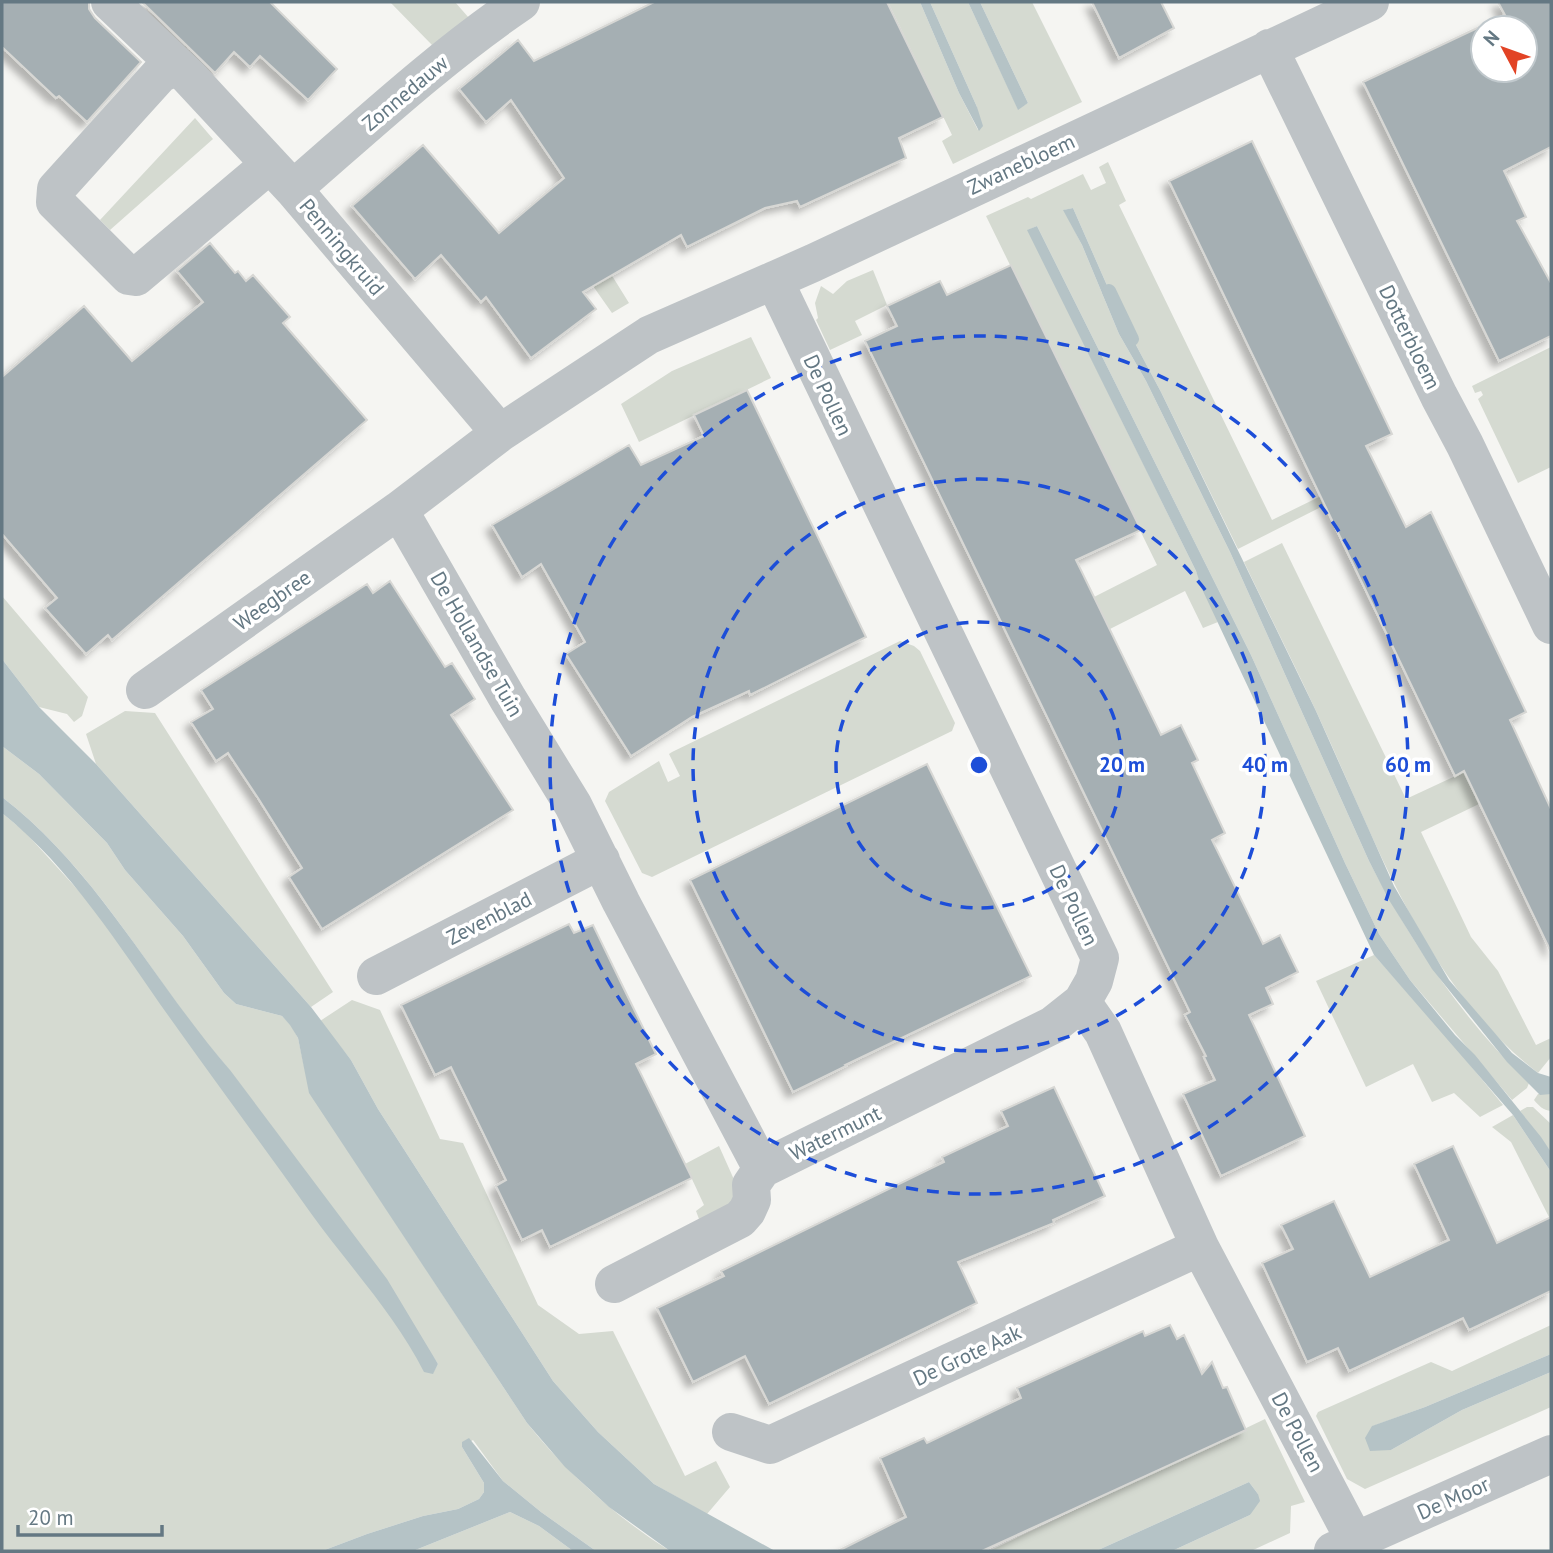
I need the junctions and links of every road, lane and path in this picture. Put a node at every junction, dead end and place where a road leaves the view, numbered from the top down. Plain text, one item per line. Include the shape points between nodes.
1 (110, 2) edge
2 (521, 2) edge
3 (1370, 2) edge
4 (1269, 48) junction
5 (178, 67) junction
6 (281, 177) junction
7 (774, 280) junction
8 (500, 433) junction
9 (398, 510) junction
10 (1551, 625) edge
11 (145, 690) dead end
12 (601, 860) junction
13 (376, 976) dead end
14 (1082, 1002) junction
15 (762, 1169) junction
16 (1200, 1247) junction
17 (614, 1284) dead end
18 (732, 1432) dead end
19 (1551, 1454) edge
20 (1344, 1546) edge

1 - 5 street, Penningkruid
2 - 6 street, Zonnedauw
3 - 4 street
4 - 7 street, Zwanebloem
4 - 10 street, Dotterbloem
5 - 6 street, Penningkruid
5 - 6 street, Zonnedauw via 161,74 74,169 56,189 55,202 129,276 136,277
6 - 8 street, Penningkruid
7 - 8 street via 649,335
7 - 14 street, De Pollen via 1100,958
8 - 9 street
9 - 11 street, Weegbree
9 - 12 street, De Hollandse Tuin
12 - 13 street, Zevenblad
12 - 15 street, De Hollandse Tuin
14 - 15 street, Watermunt via 1053,1025
14 - 16 street, De Pollen via 1103,1032
15 - 17 street via 751,1185 752,1200 740,1219
16 - 18 street, De Grote Aak via 770,1445
16 - 20 street, De Pollen
19 - 20 street, De Moor

